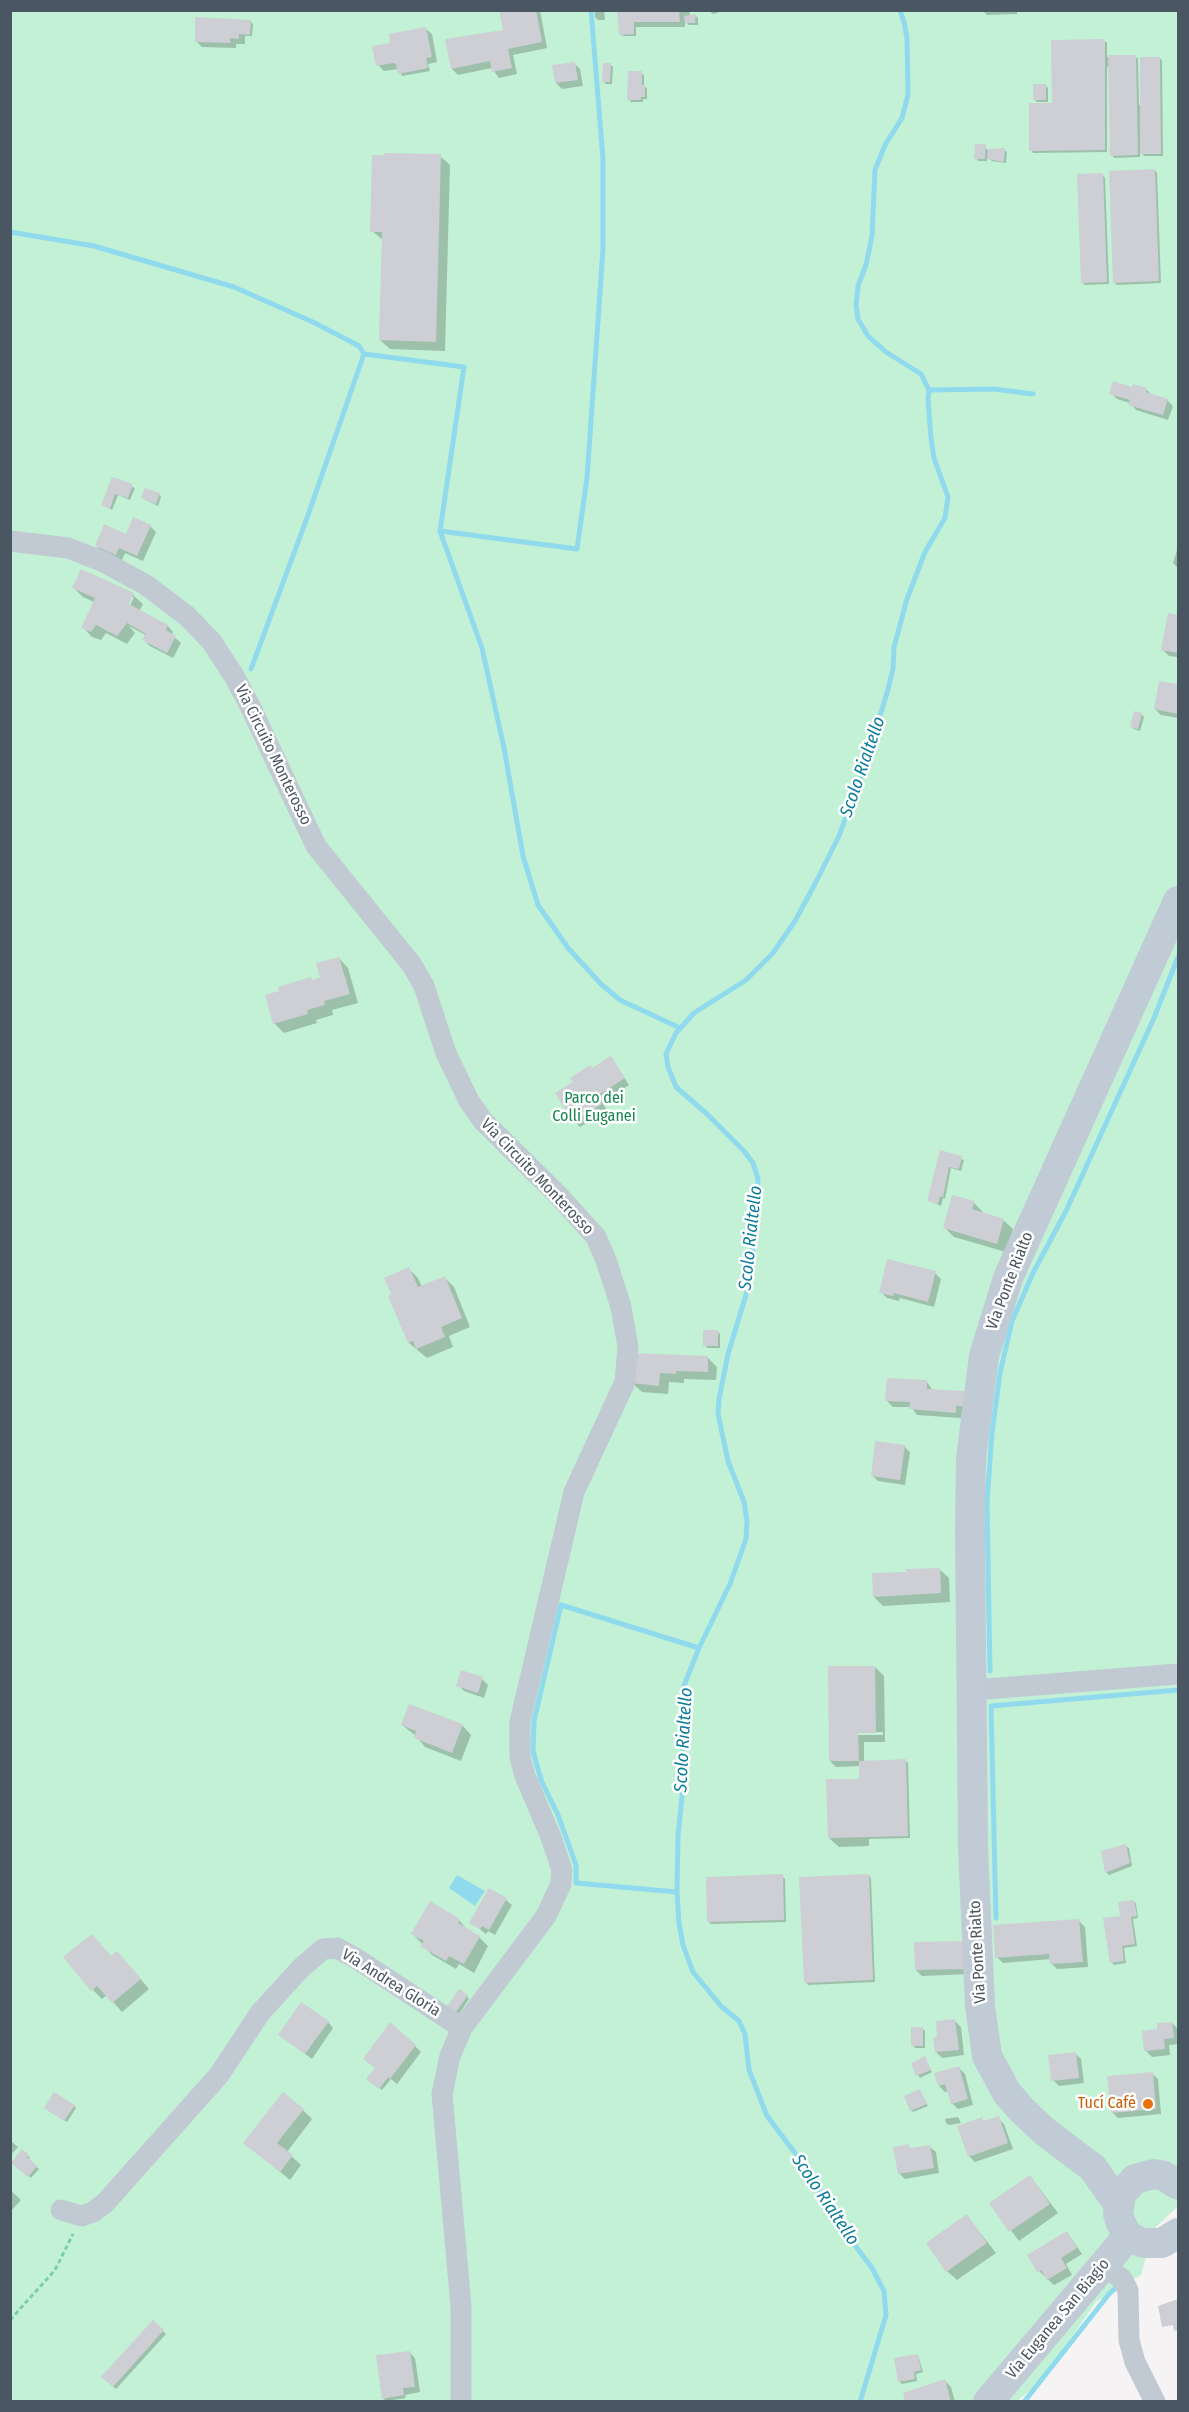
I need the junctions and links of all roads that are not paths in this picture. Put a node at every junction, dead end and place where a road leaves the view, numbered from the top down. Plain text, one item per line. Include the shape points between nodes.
1 (10, 541) edge
2 (1179, 901) edge
3 (1179, 1674) edge
4 (973, 1690) junction
5 (462, 2028) junction
6 (1093, 2168) junction
7 (1135, 2179) junction
8 (1179, 2185) edge
9 (1118, 2204) junction
10 (61, 2210) dead end
11 (1179, 2233) edge
12 (1128, 2236) junction
13 (1103, 2265) junction
14 (461, 2402) edge
15 (988, 2402) edge
16 (1155, 2402) edge

1 - 5 street, Via Circuito Monterosso via 68,548 104,562 146,585 188,616 212,642 249,704 316,846 416,972 432,1006 446,1053 469,1101 483,1121 596,1237 621,1307 628,1347 625,1382 574,1492 520,1722 520,1757 562,1870 561,1884 546,1916
2 - 4 main road, Via Ponte Rialto via 1008,1278 984,1356 971,1471
3 - 4 street
4 - 6 main road, Via Ponte Rialto via 973,1847 980,2006 987,2056 1007,2093 1021,2109
5 - 10 street, Via Andrea Gloria via 357,1959 337,1948 323,1949 261,2013 219,2075 105,2203 81,2216
5 - 14 street via 450,2056 442,2094 461,2306
6 - 7 main road, Via Ponte Rialto
6 - 9 main road, Via Ponte Rialto
7 - 8 main road via 1154,2174
7 - 9 main road via 1121,2194
9 - 12 main road, Via Ponte Rialto
11 - 12 main road via 1152,2244
12 - 13 main road, Via Euganea San Biagio
13 - 15 main road, Via Euganea San Biagio
13 - 16 street via 1122,2279 1128,2290 1129,2340

